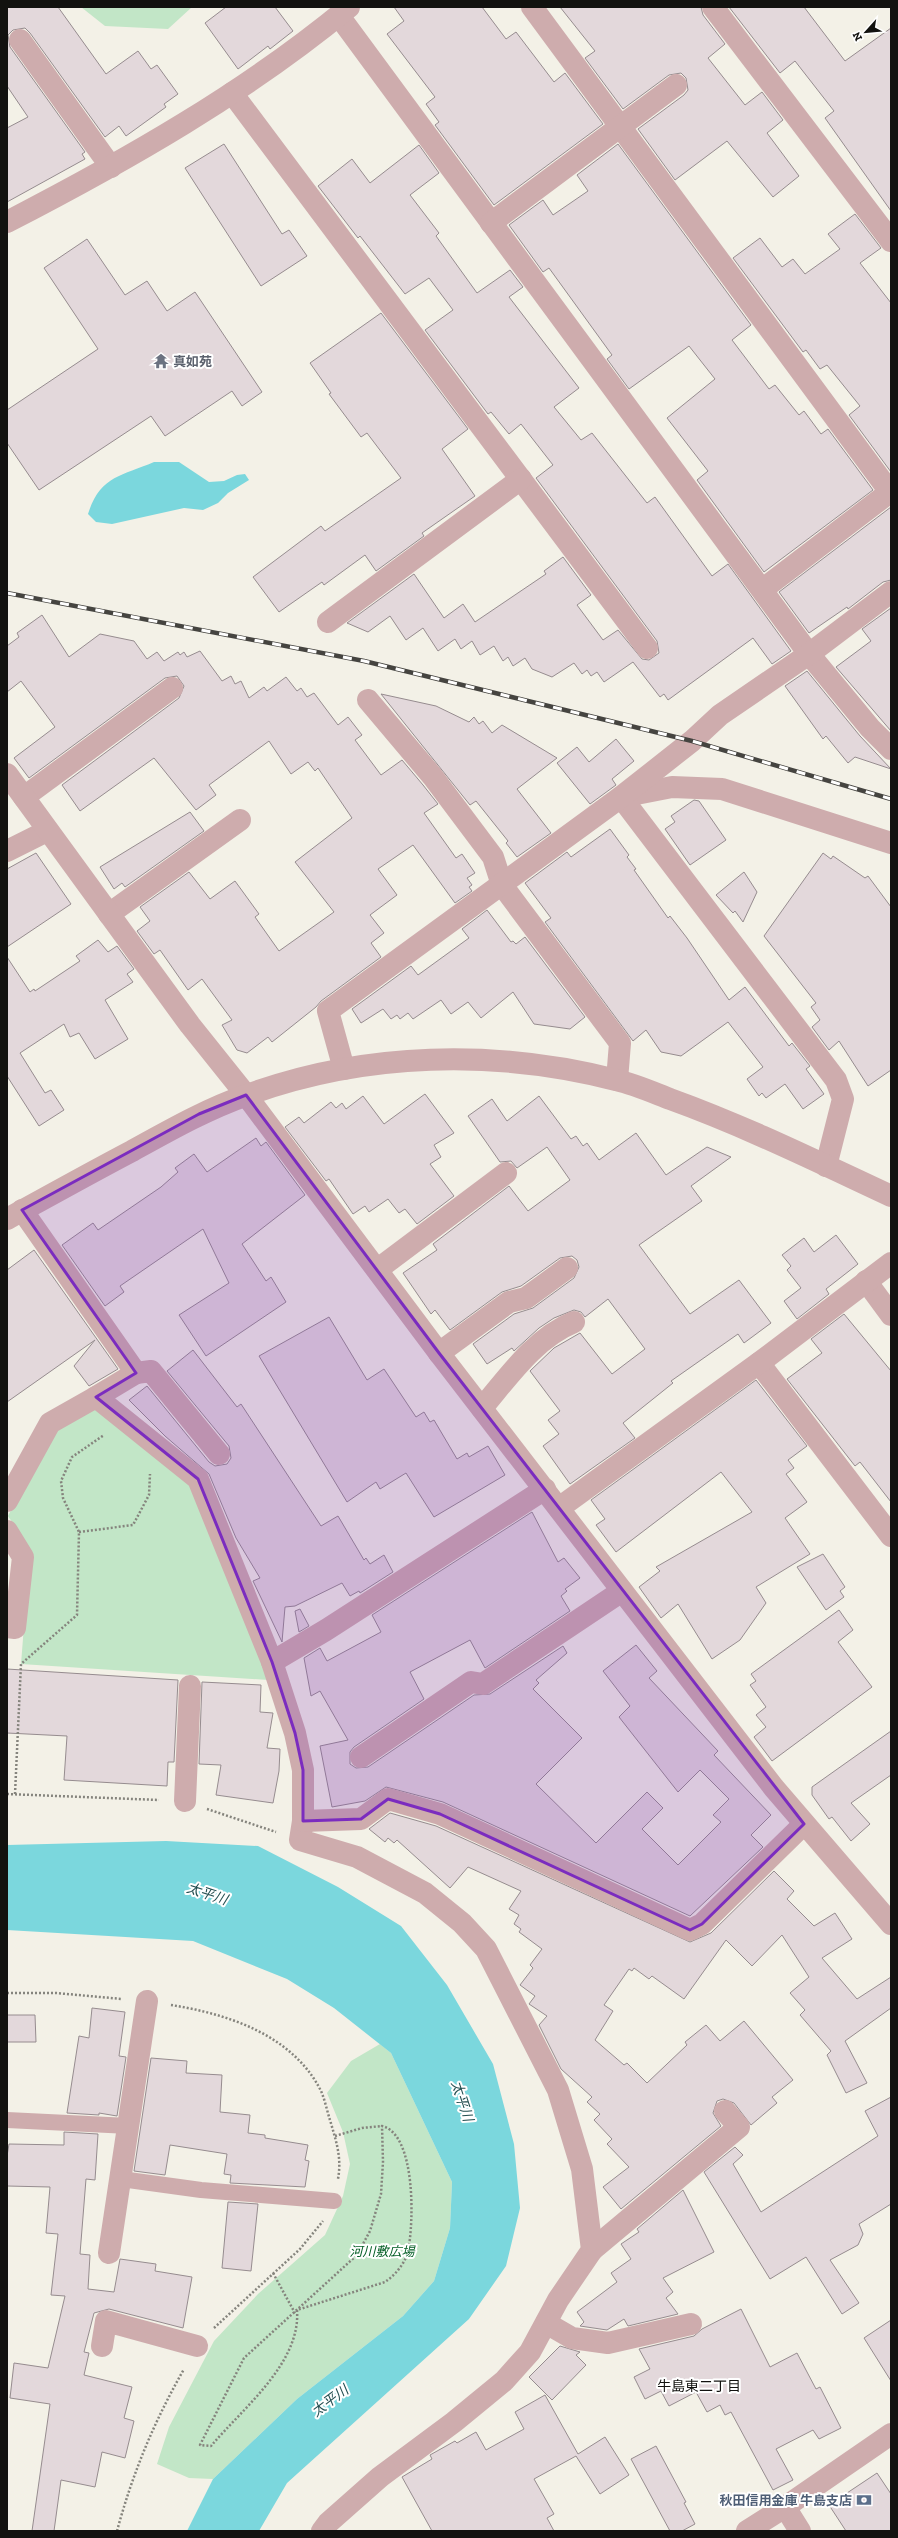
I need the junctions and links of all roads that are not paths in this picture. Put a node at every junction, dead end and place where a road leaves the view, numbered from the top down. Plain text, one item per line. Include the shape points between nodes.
1 (532, 7) edge
2 (713, 7) edge
3 (344, 11) edge
4 (20, 40) dead end
5 (676, 84) dead end
6 (232, 93) junction
7 (621, 128) junction
8 (111, 167) junction
9 (7, 222) edge
10 (491, 223) junction
11 (891, 241) edge
12 (521, 479) junction
13 (763, 589) junction
14 (891, 592) edge
15 (328, 622) dead end
16 (646, 648) dead end
17 (809, 654) junction
18 (172, 688) dead end
19 (368, 700) dead end
20 (891, 749) edge
21 (7, 774) edge
22 (24, 797) junction
23 (621, 797) junction
24 (240, 820) dead end
25 (47, 831) junction
26 (891, 842) edge
27 (7, 851) edge
28 (502, 885) junction
29 (109, 914) junction
30 (344, 1069) junction
31 (617, 1080) junction
32 (246, 1095) junction
33 (826, 1166) junction
34 (506, 1173) dead end
35 (891, 1196) edge
36 (15, 1214) edge
37 (891, 1263) edge
38 (566, 1268) dead end
39 (378, 1269) junction
40 (866, 1282) junction
41 (891, 1315) edge
42 (574, 1322) dead end
43 (439, 1353) junction
44 (759, 1363) junction
45 (136, 1373) junction
46 (96, 1397) junction
47 (482, 1408) junction
48 (219, 1454) dead end
49 (544, 1489) junction
50 (7, 1501) edge
51 (560, 1508) junction
52 (7, 1531) edge
53 (891, 1536) edge
54 (622, 1591) junction
55 (7, 1627) edge
56 (272, 1662) junction
57 (190, 1686) dead end
58 (362, 1756) dead end
59 (185, 1801) road end
60 (804, 1824) junction
61 (301, 1830) junction
62 (891, 1924) edge
63 (147, 2001) dead end
64 (725, 2111) dead end
65 (7, 2120) edge
66 (129, 2126) junction
67 (121, 2179) junction
68 (334, 2201) dead end
69 (592, 2250) junction
70 (109, 2253) dead end
71 (546, 2323) junction
72 (692, 2324) dead end
73 (102, 2346) dead end
74 (198, 2346) dead end
75 (887, 2444) edge
76 (786, 2507) junction
77 (322, 2531) edge
78 (746, 2531) edge
79 (800, 2531) edge

1 - 7 street
2 - 11 street
3 - 6 street
3 - 10 street
4 - 8 street
5 - 7 street
6 - 8 street
6 - 12 street
7 - 10 street
7 - 13 street via 890,492
8 - 9 street
10 - 13 street
12 - 15 street
12 - 16 street
13 - 17 street
14 - 17 street
17 - 20 street via 870,728
17 - 23 street via 720,715 692,741
18 - 22 street
19 - 28 street via 433,778 493,857
21 - 22 street
22 - 25 street
23 - 26 street via 672,786 722,789
23 - 28 street
23 - 33 street via 836,1080 843,1099
24 - 29 street
25 - 27 street
25 - 29 street
28 - 30 street via 328,1011
28 - 31 street via 620,1043
29 - 32 street via 190,1025
30 - 31 street via 391,1061 440,1058 486,1060 552,1068
30 - 32 street via 294,1079
31 - 33 street via 716,1115
32 - 36 street via 199,1114
32 - 39 street
33 - 35 street
34 - 39 street
36 - 45 street
37 - 40 street
38 - 43 street via 526,1298 509,1302
39 - 43 street
40 - 41 street
40 - 44 street
42 - 47 street via 555,1330 534,1349
43 - 47 street
44 - 51 street
44 - 53 street
45 - 46 street
45 - 48 street via 152,1371
46 - 50 street via 50,1423
46 - 56 street via 198,1479
47 - 49 street
49 - 51 street
49 - 56 street
51 - 54 street
52 - 55 street via 23,1558 14,1628
54 - 58 street via 483,1684 471,1682
54 - 60 street
56 - 61 street via 295,1733 303,1770
57 - 59 street
60 - 61 street via 702,1924 690,1930 440,1814 388,1799 361,1820
60 - 62 street
61 - 69 street via 425,1893 462,1922 486,1949 558,2090 582,2169
63 - 66 street
64 - 69 street via 739,2127
65 - 66 lane
66 - 67 street
67 - 68 lane via 201,2190
67 - 70 street
69 - 71 street via 558,2300
71 - 72 street via 572,2338 608,2343
71 - 77 street via 530,2352 504,2381 380,2477
73 - 74 street via 106,2321
75 - 76 street
76 - 78 street
76 - 79 street

